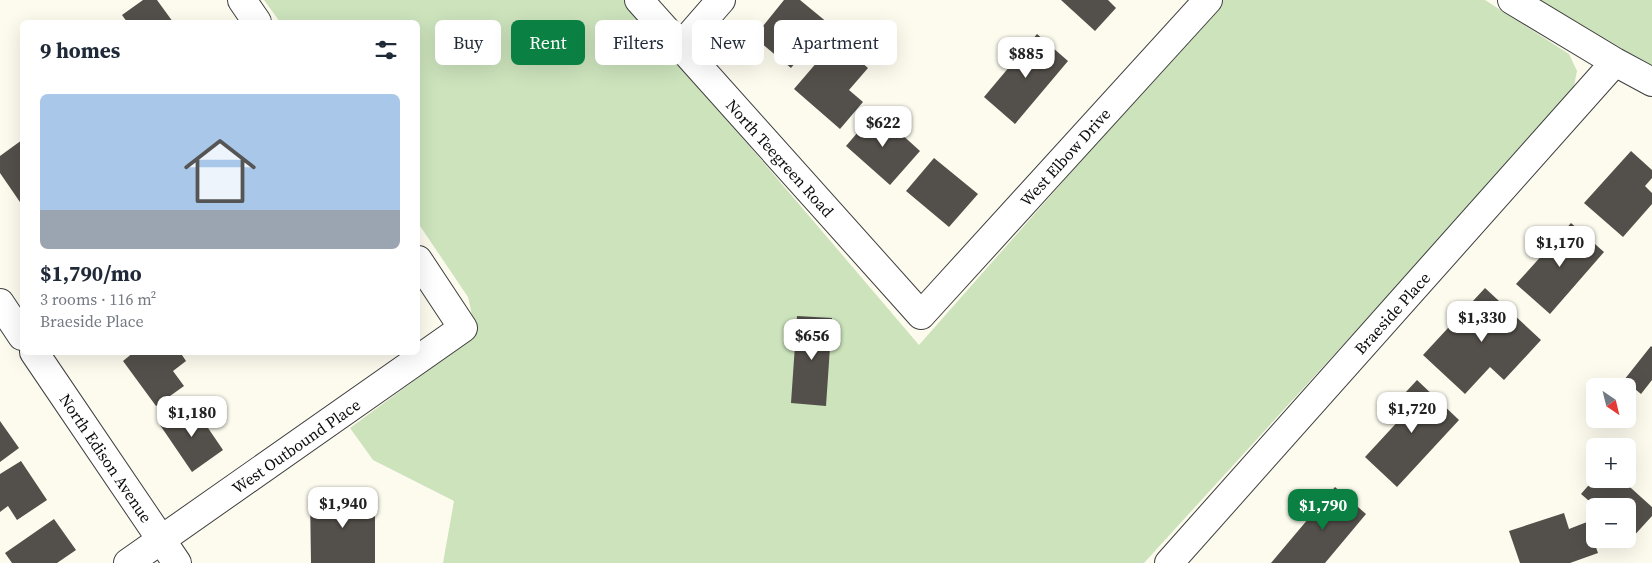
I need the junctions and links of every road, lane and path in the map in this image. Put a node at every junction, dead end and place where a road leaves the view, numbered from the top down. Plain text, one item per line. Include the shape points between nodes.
1 (242, 0) edge
2 (639, 0) edge
3 (721, 0) edge
4 (1208, 0) edge
5 (1512, 0) edge
6 (256, 20) edge
7 (656, 20) edge
8 (682, 45) edge
9 (682, 49) edge
10 (1614, 62) junction
11 (1652, 82) edge
12 (420, 263) edge
13 (0, 303) edge
14 (922, 315) joint
15 (20, 333) edge
16 (36, 355) edge
17 (162, 540) junction
18 (128, 563) edge
19 (177, 563) edge
20 (1169, 563) edge

1 - 6 street
2 - 7 street, North Teegreen Road
3 - 8 street
4 - 14 street, West Elbow Drive
5 - 10 street
9 - 14 street, North Teegreen Road
10 - 11 street
10 - 20 street, Braeside Place
12 - 17 street, West Outbound Place via 463,328
13 - 15 street
16 - 17 street, North Edison Avenue
17 - 18 street, West Outbound Place
17 - 19 street, North Edison Avenue

